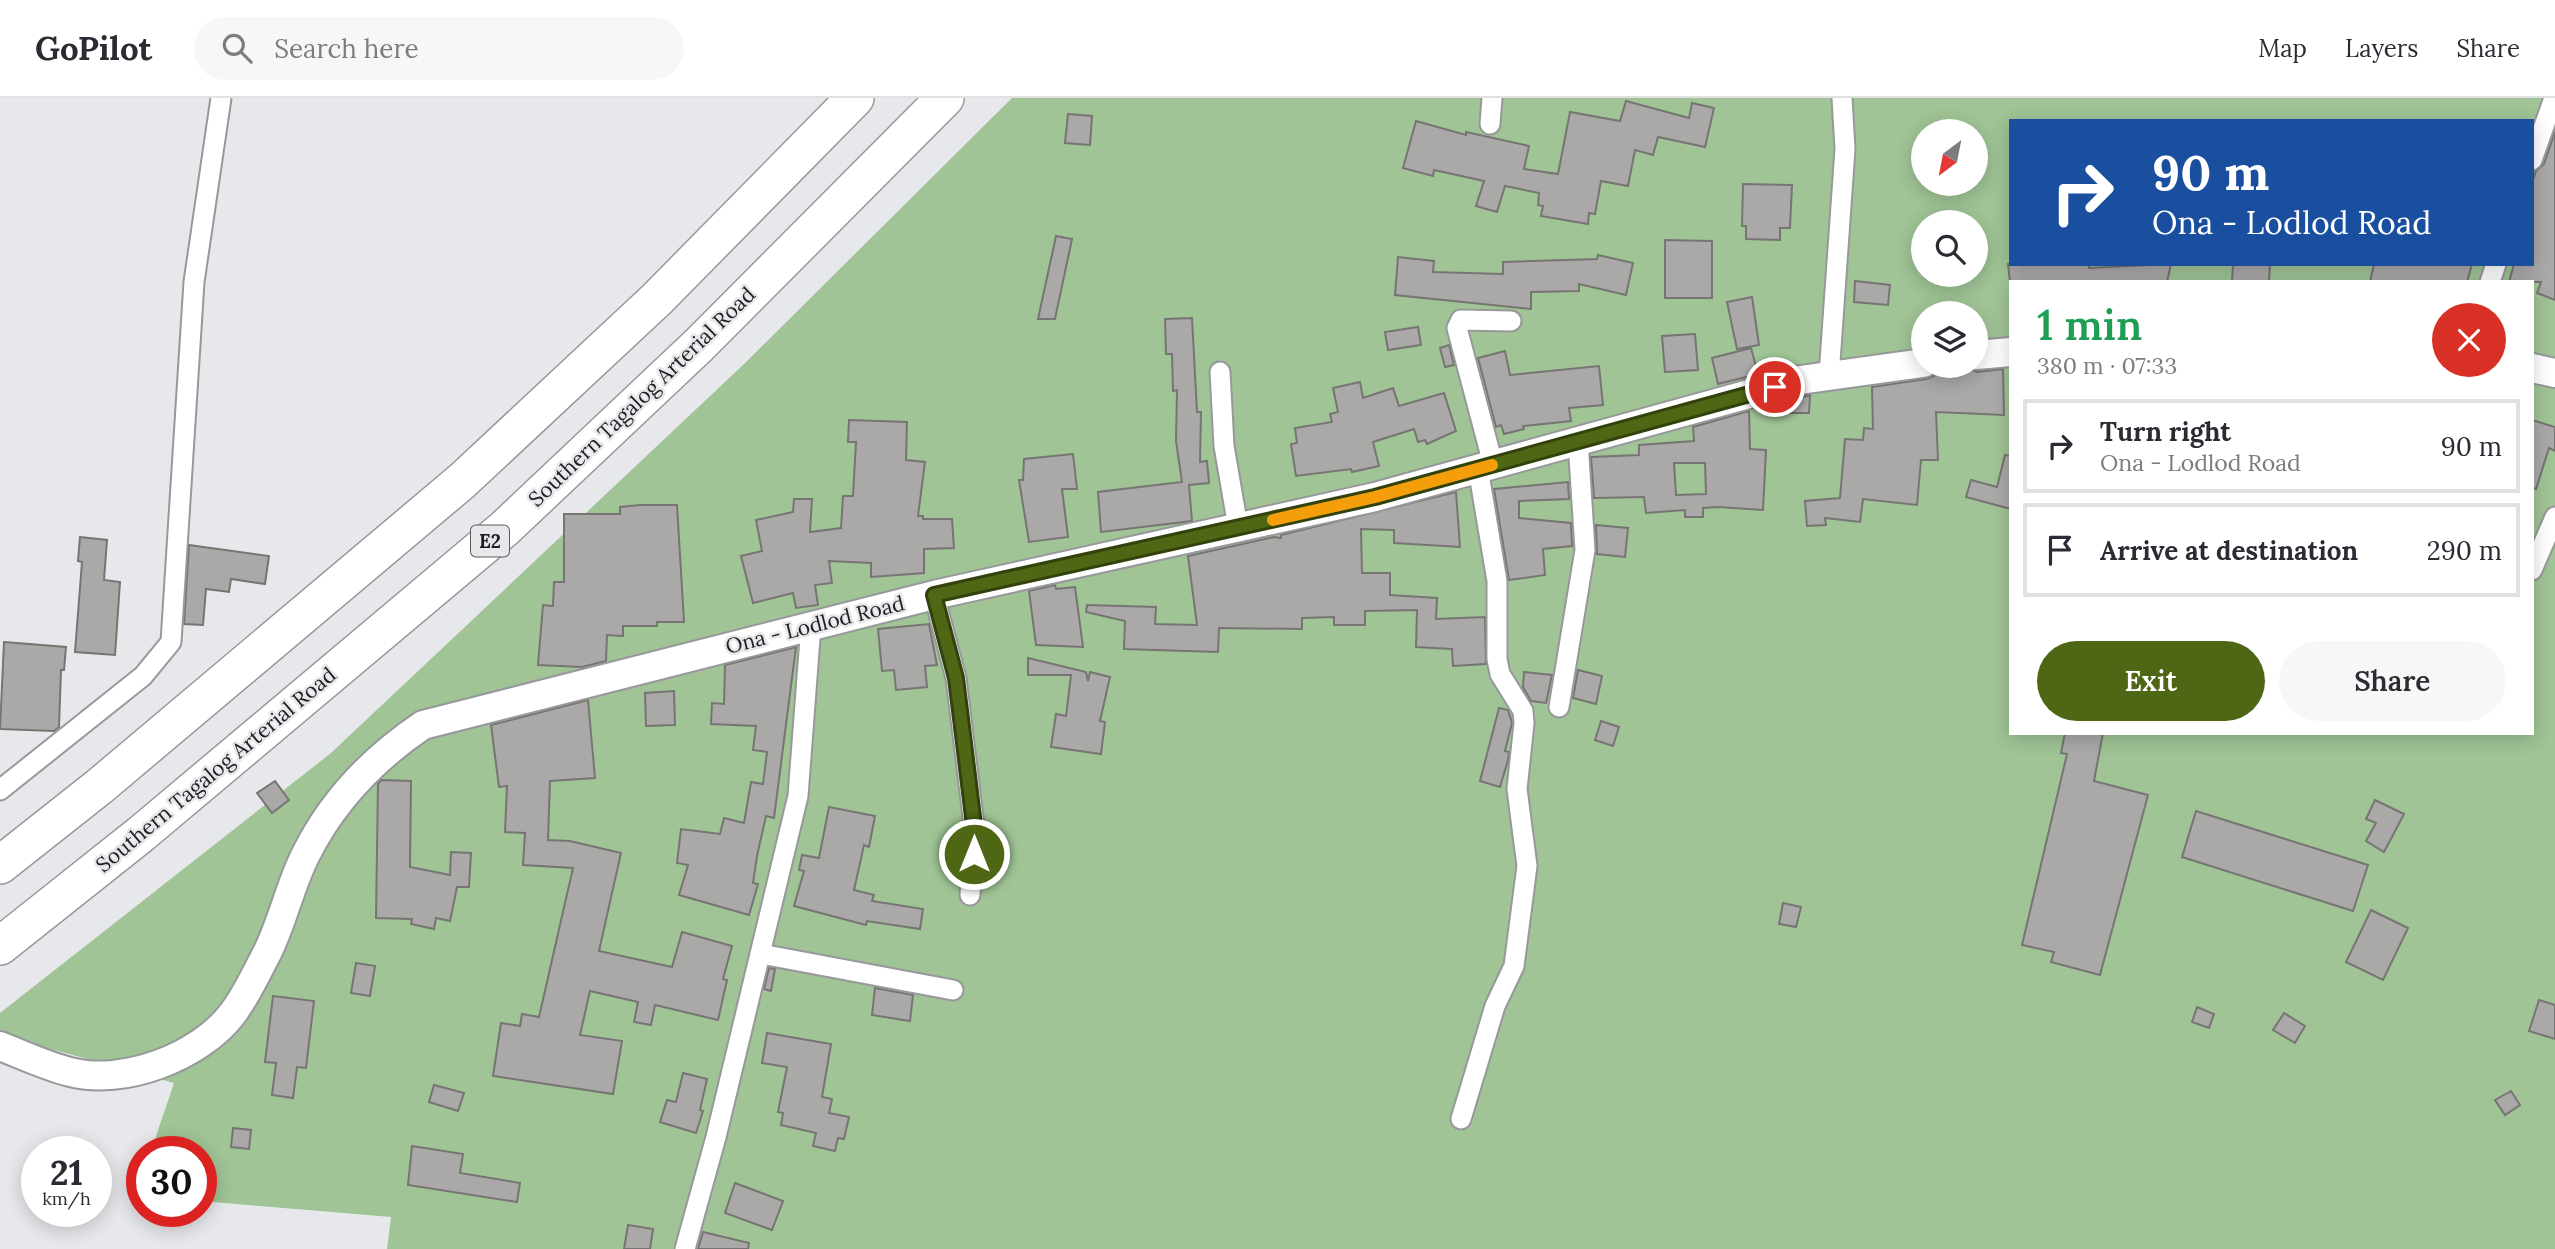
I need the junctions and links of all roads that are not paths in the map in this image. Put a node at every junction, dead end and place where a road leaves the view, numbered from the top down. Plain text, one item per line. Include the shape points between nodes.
1 (221, 98) edge
2 (855, 98) edge
3 (945, 98) edge
4 (1492, 98) edge
5 (1842, 98) edge
6 (2554, 98) edge
7 (1490, 124) dead end
8 (2534, 154) edge
9 (1511, 321) dead end
10 (2009, 352) edge
11 (1988, 354) edge
12 (1911, 365) edge
13 (2534, 369) edge
14 (1220, 372) dead end
15 (2555, 373) edge
16 (1829, 376) junction
17 (1578, 441) junction
18 (1486, 466) junction
19 (2555, 517) edge
20 (1238, 527) junction
21 (2534, 565) edge
22 (934, 595) junction
23 (811, 625) junction
24 (1559, 707) dead end
25 (0, 790) edge
26 (0, 865) edge
27 (970, 895) dead end
28 (0, 946) edge
29 (761, 954) junction
30 (953, 990) dead end
31 (0, 1046) edge
32 (1461, 1119) dead end
33 (685, 1249) edge

1 - 25 street via 194,282 171,642 143,676
2 - 26 highway via 657,299 462,481
3 - 28 highway, Southern Tagalog Arterial Road / E2 via 699,345 504,529 141,834
4 - 7 street
5 - 16 street via 1845,149
6 - 8 street
9 - 18 street via 1461,320 1457,328
10 - 11 main road
12 - 16 main road, Ona - Lodlod Road
13 - 15 main road
14 - 20 street via 1224,446
16 - 17 main road, Ona - Lodlod Road
17 - 18 main road, Ona - Lodlod Road
17 - 24 street via 1586,550
18 - 20 main road, Ona - Lodlod Road via 1375,497
18 - 32 street via 1497,581 1497,659 1524,723 1517,789 1527,876 1514,966 1495,1006
19 - 21 street
20 - 22 main road, Ona - Lodlod Road
22 - 23 main road, Ona - Lodlod Road
22 - 27 street via 956,678 975,833
23 - 29 street via 798,796
23 - 31 main road, Ona - Lodlod Road via 423,725 386,750 325,821 305,855 268,951 232,1014 206,1038 139,1072 102,1076 72,1073
29 - 30 street
29 - 33 street

